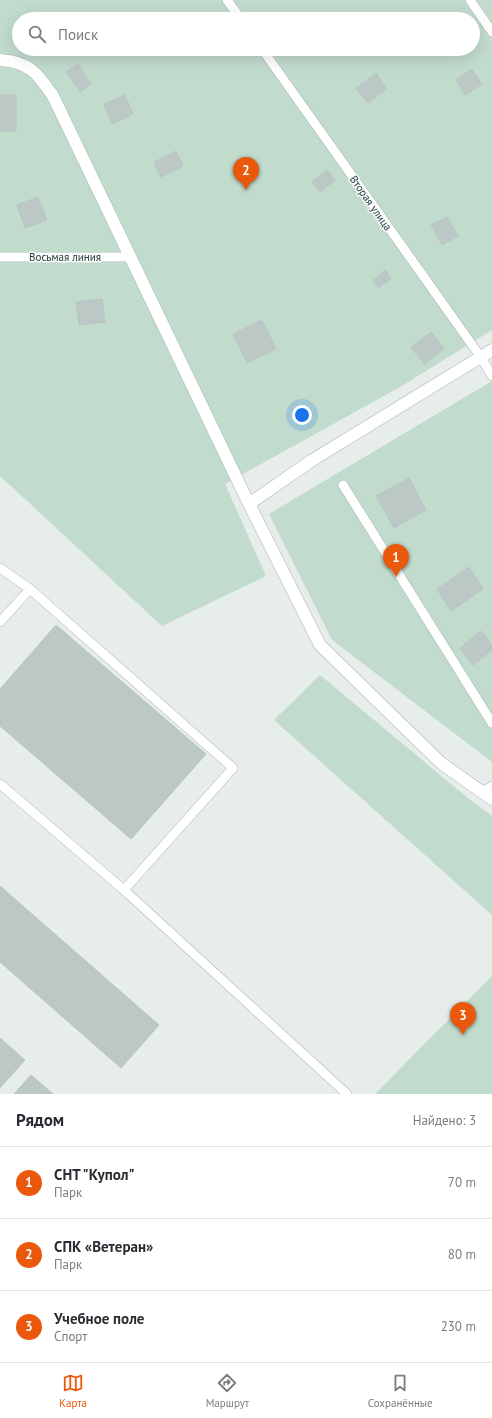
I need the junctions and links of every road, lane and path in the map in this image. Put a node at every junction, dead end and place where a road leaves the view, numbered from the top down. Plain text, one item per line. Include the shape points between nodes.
1 (227, 0) edge
2 (470, 0) edge
3 (236, 12) edge
4 (478, 12) edge
5 (480, 15) edge
6 (492, 32) edge
7 (267, 56) edge
8 (0, 60) edge
9 (0, 257) edge
10 (131, 257) junction
11 (492, 350) edge
12 (480, 356) junction
13 (492, 376) edge
14 (343, 485) dead end
15 (249, 504) junction
16 (0, 568) edge
17 (30, 589) junction
18 (0, 622) edge
19 (492, 723) edge
20 (0, 784) edge
21 (489, 793) edge
22 (124, 890) junction
23 (347, 1094) edge

1 - 3 lane
2 - 4 lane
5 - 6 lane
7 - 12 lane, Вторая улица
8 - 10 street via 18,61 38,75 54,96
9 - 10 lane, Восьмая линия
10 - 15 street
11 - 12 street
12 - 13 lane, Вторая улица
12 - 15 street via 311,461
14 - 19 lane
15 - 21 street via 320,645 440,763
16 - 17 lane
17 - 18 lane
17 - 22 lane via 233,768
20 - 22 lane
22 - 23 lane

